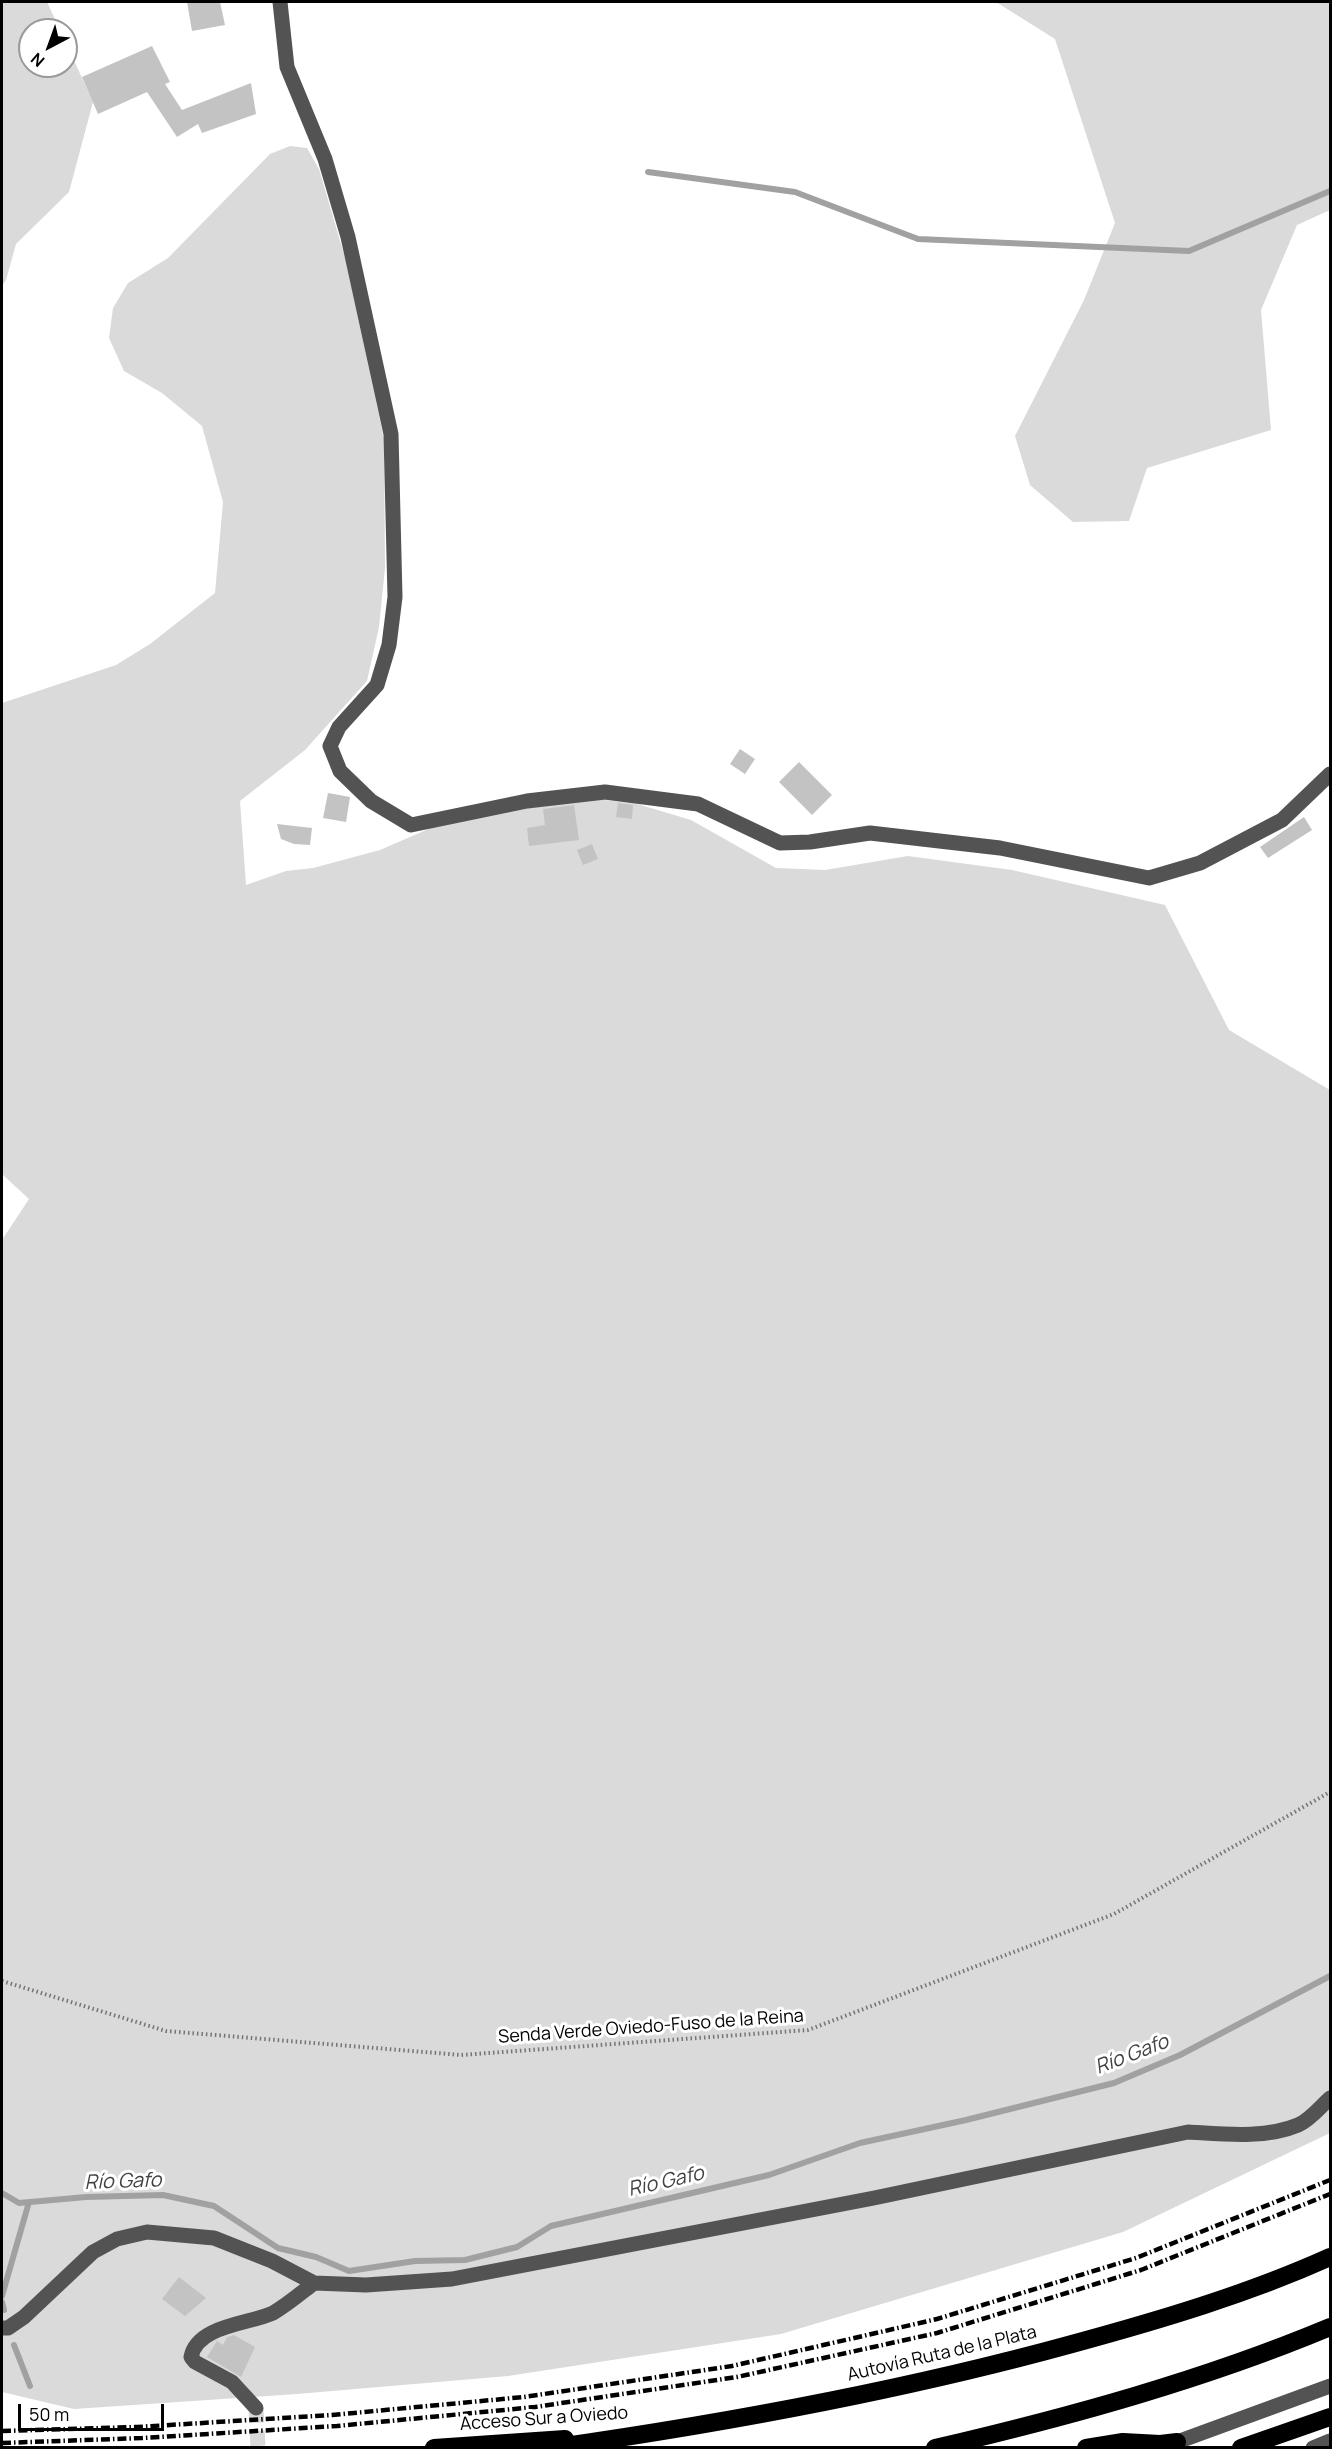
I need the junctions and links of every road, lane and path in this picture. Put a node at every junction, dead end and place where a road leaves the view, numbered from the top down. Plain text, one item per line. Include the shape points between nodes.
1 (280, 2) edge
2 (1330, 774) edge
3 (1330, 1792) edge
4 (2, 1981) edge
5 (1330, 2098) edge
6 (1330, 2257) edge
7 (314, 2283) junction
8 (1330, 2327) edge
9 (2, 2328) edge
10 (1330, 2386) edge
11 (256, 2408) tunnel mouth
12 (1330, 2417) edge
13 (657, 2433) junction
14 (1330, 2441) edge
15 (1179, 2445) edge
16 (434, 2448) edge
17 (551, 2448) edge
18 (934, 2448) edge
19 (1086, 2448) edge
20 (1241, 2448) edge
21 (1313, 2448) edge

1 - 2 street via 287,67 325,159 392,434 395,597 389,645 377,685 339,727 330,746 340,771 372,801 411,825 526,801 605,792 698,804 780,843 870,833 1000,848 1149,878 1200,863 1282,820
3 - 4 path, Senda Verde Oviedo-Fuso de la Reina via 1114,1914 808,2030 461,2055 166,2031
5 - 7 street via 1300,2124 1275,2131 1188,2132 874,2199 452,2279 366,2285
6 - 13 highway, Autovía Ruta de la Plata via 1153,2322 981,2369 808,2407
7 - 9 street via 214,2238 147,2232 117,2239 93,2252 24,2317
7 - 11 street via 274,2312 226,2327 192,2350 195,2362 232,2382
8 - 18 highway via 1220,2368 1052,2421
10 - 15 street
12 - 20 highway
13 - 16 highway, Acceso Sur a Oviedo
13 - 17 highway, Autovía Ruta de la Plata
14 - 21 street
15 - 19 highway via 1123,2442

